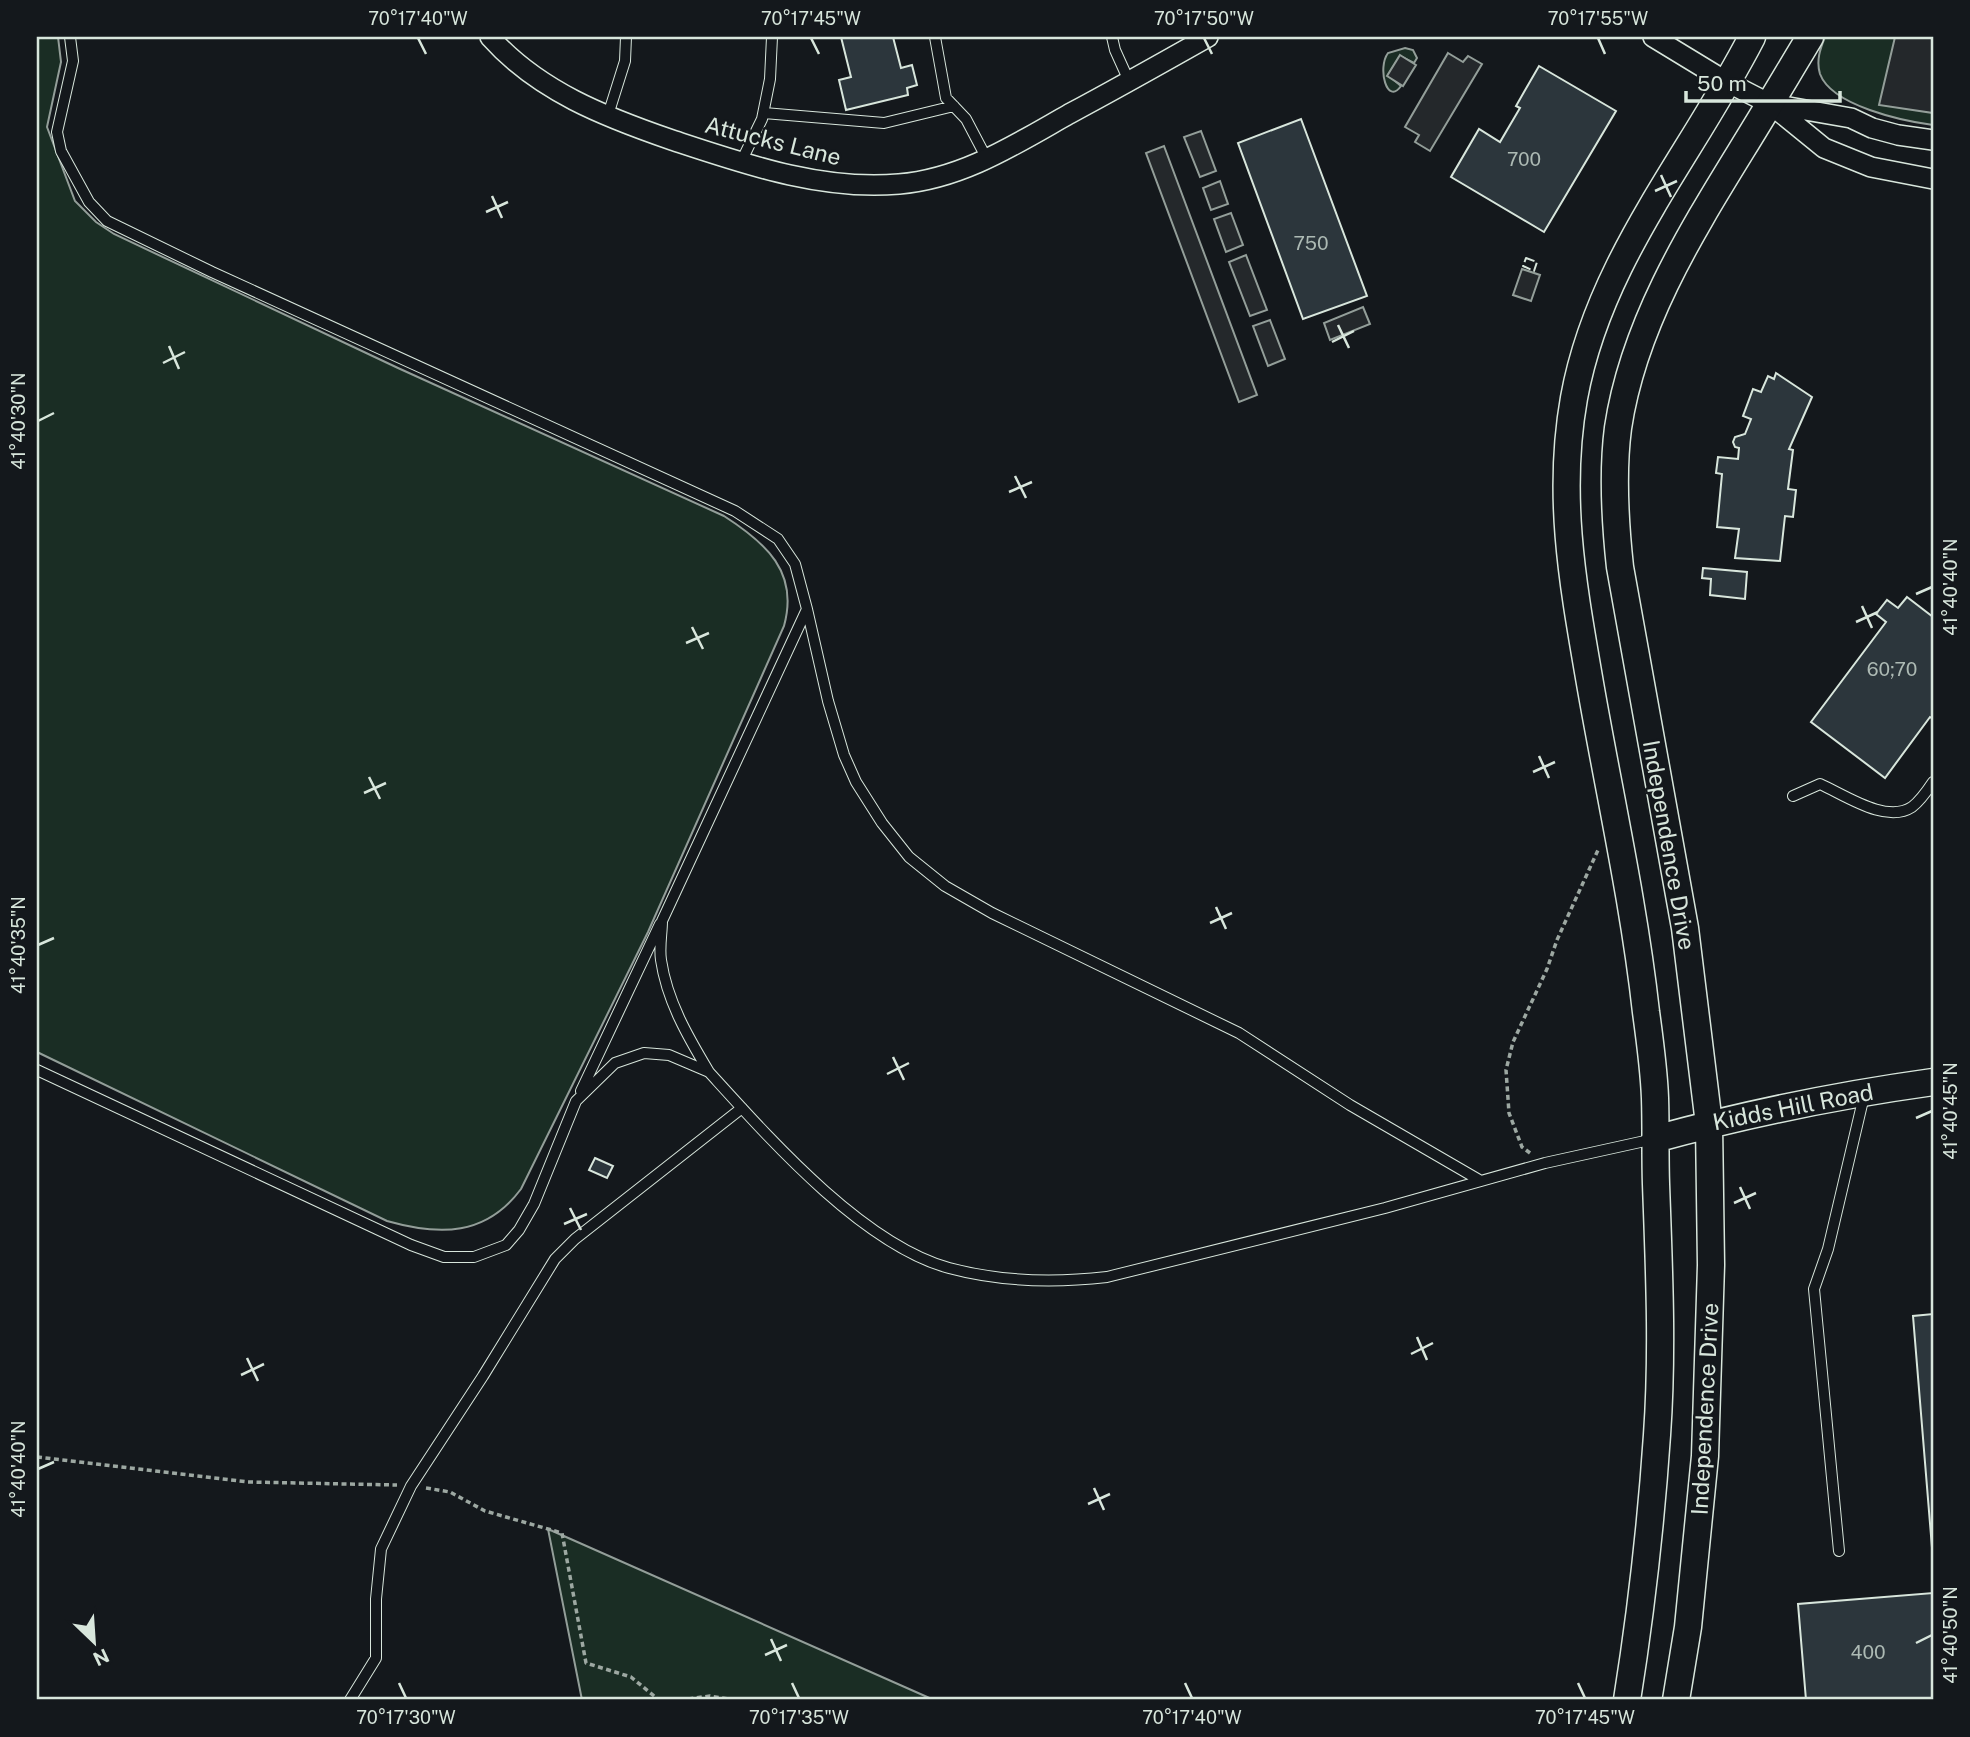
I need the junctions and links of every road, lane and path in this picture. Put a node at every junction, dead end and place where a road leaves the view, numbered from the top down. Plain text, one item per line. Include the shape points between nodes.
1 (70, 37) edge
2 (490, 37) edge
3 (626, 37) edge
4 (772, 37) edge
5 (935, 37) edge
6 (1112, 37) edge
7 (1208, 37) edge
8 (1653, 37) edge
9 (1752, 37) edge
10 (1810, 37) edge
11 (1129, 81) junction
12 (1727, 82) junction
13 (1770, 104) junction
14 (954, 106) junction
15 (764, 113) junction
16 (608, 115) junction
17 (1933, 140) edge
18 (987, 159) junction
19 (741, 162) junction
20 (1933, 179) edge
21 (807, 609) junction
22 (1933, 782) edge
23 (1793, 796) dead end
24 (1600, 845) dead end
25 (662, 921) junction
26 (37, 1070) edge
27 (709, 1072) junction
28 (1933, 1082) edge
29 (1865, 1092) junction
30 (576, 1101) junction
31 (742, 1108) junction
32 (1709, 1124) junction
33 (1655, 1139) junction
34 (1545, 1163) junction
35 (1481, 1181) junction
36 (1839, 1551) dead end
37 (350, 1700) edge
38 (680, 1700) edge
39 (734, 1700) edge
40 (1627, 1700) edge
41 (1676, 1700) edge

1 - 21 lane via 74,61 58,132 61,151 89,202 107,221 735,511 778,539 795,564
2 - 16 street, Attucks Lane via 547,86
3 - 16 lane via 625,61
4 - 15 lane
5 - 14 lane via 946,97
6 - 11 lane
7 - 11 street, Attucks Lane
8 - 12 street
9 - 12 street, Independence Drive
10 - 13 street, Independence Drive
11 - 18 street, Attucks Lane
12 - 13 street
12 - 33 street, Independence Drive via 1650,206 1609,287 1574,394 1566,463 1567,540 1646,1010
13 - 17 street via 1851,118 1898,135
13 - 20 street via 1824,148 1871,167
13 - 32 street, Independence Drive via 1706,207 1653,309 1628,386 1615,461 1620,567 1682,914
14 - 15 lane via 884,123
14 - 18 lane
15 - 19 lane
16 - 19 street, Attucks Lane
18 - 19 street, Attucks Lane via 945,176 880,185 835,184
21 - 25 lane
21 - 35 lane via 844,755 882,823 909,857 945,886 992,913 1238,1033
22 - 23 lane via 1909,809 1890,813 1820,784
24 - 34 path via 1513,1042 1506,1069 1508,1113 1515,1132 1522,1147
25 - 27 lane via 666,985
25 - 30 lane
26 - 30 lane via 444,1257 474,1257 506,1245 534,1204
27 - 30 lane via 669,1055 644,1053 615,1063
27 - 31 lane
28 - 29 street, Kidds Hill Road
29 - 32 street, Kidds Hill Road
29 - 36 lane via 1828,1249 1814,1289
31 - 35 lane via 851,1214 896,1244 947,1267 998,1278 1061,1282 1107,1277
31 - 37 lane via 575,1238 555,1259 411,1486 381,1549 376,1658
32 - 33 street, Kidds Hill Road
32 - 41 street, Independence Drive via 1711,1265 1705,1456
33 - 34 lane
33 - 40 street, Independence Drive via 1660,1314 1657,1431 1645,1576
34 - 35 lane
38 - 39 path via 710,1696

